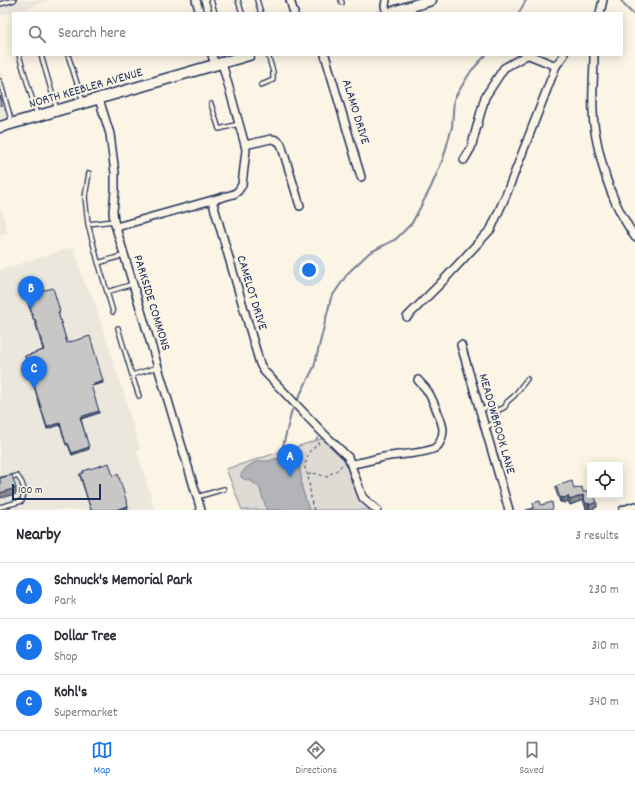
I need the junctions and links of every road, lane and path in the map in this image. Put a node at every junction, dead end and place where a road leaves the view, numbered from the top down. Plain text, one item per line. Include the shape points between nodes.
1 (14, 0) edge
2 (196, 0) edge
3 (211, 0) edge
4 (238, 0) edge
5 (257, 0) edge
6 (290, 0) edge
7 (386, 0) edge
8 (431, 0) edge
9 (603, 0) edge
10 (7, 1) edge
11 (0, 4) edge
12 (200, 12) edge
13 (215, 12) edge
14 (242, 12) edge
15 (261, 12) edge
16 (294, 12) edge
17 (388, 12) edge
18 (391, 12) edge
19 (600, 12) edge
20 (19, 56) edge
21 (41, 56) edge
22 (68, 56) edge
23 (244, 56) edge
24 (268, 56) edge
25 (325, 56) edge
26 (526, 56) edge
27 (531, 56) edge
28 (563, 56) edge
29 (594, 56) edge
30 (216, 61) edge
31 (556, 66) junction
32 (0, 81) edge
33 (261, 85) dead end
34 (99, 99) junction
35 (83, 104) junction
36 (211, 104) dead end
37 (57, 111) junction
38 (37, 117) junction
39 (12, 124) junction
40 (240, 124) junction
41 (0, 127) edge
42 (245, 145) junction
43 (464, 160) dead end
44 (88, 173) dead end
45 (361, 177) dead end
46 (212, 200) junction
47 (300, 206) dead end
48 (88, 224) junction
49 (115, 224) junction
50 (635, 237) edge
51 (125, 255) junction
52 (98, 263) junction
53 (133, 284) junction
54 (107, 292) junction
55 (113, 312) dead end
56 (407, 317) dead end
57 (118, 328) dead end
58 (461, 345) dead end
59 (158, 367) junction
60 (132, 375) junction
61 (528, 378) dead end
62 (418, 380) dead end
63 (139, 396) dead end
64 (480, 410) junction
65 (497, 410) junction
66 (485, 428) junction
67 (323, 433) junction
68 (350, 461) junction
69 (308, 475) junction
70 (0, 480) edge
71 (224, 489) dead end
72 (197, 497) junction
73 (635, 506) edge
74 (0, 507) edge
75 (201, 510) edge
76 (314, 510) edge
77 (377, 510) edge
78 (509, 510) edge
79 (623, 510) edge

1 - 10 lane
2 - 12 street
3 - 13 lane
4 - 14 lane
5 - 15 lane
6 - 16 street
7 - 17 street
8 - 18 street
9 - 19 street
10 - 11 lane
20 - 38 lane
21 - 37 lane
22 - 35 lane
23 - 30 street, NORTH KEEBLER AVENUE
24 - 33 lane via 274,80
25 - 45 street, ALAMO DRIVE
26 - 43 street via 504,68 485,97 471,148
27 - 31 street
28 - 31 street
29 - 50 street via 593,110 597,144 611,193
30 - 34 street, NORTH KEEBLER AVENUE
30 - 40 street
31 - 56 street via 491,229
32 - 39 lane
34 - 35 street, NORTH KEEBLER AVENUE
34 - 49 street, PARKSIDE COMMONS via 110,134 115,173
35 - 37 street, NORTH KEEBLER AVENUE
36 - 40 lane via 219,130
37 - 38 street, NORTH KEEBLER AVENUE
38 - 39 street, NORTH KEEBLER AVENUE
39 - 41 street, NORTH KEEBLER AVENUE
40 - 42 street
42 - 46 street via 242,185 234,194
42 - 47 street via 271,139 281,144
44 - 48 lane via 85,197
46 - 49 street
46 - 67 street, CAMELOT DRIVE via 260,364
48 - 49 lane
48 - 52 lane
49 - 51 street, PARKSIDE COMMONS
51 - 52 lane
51 - 53 street, PARKSIDE COMMONS
52 - 54 lane
53 - 54 lane
53 - 59 street, PARKSIDE COMMONS
54 - 55 lane
57 - 60 lane
58 - 64 street, MEADOWBROOK LANE
59 - 60 lane
59 - 72 street, PARKSIDE COMMONS
60 - 63 lane
61 - 65 lane via 504,407
62 - 68 street via 427,390 442,425 441,440 437,446 425,451 385,456 358,464
64 - 65 lane via 491,406
64 - 66 street, MEADOWBROOK LANE
65 - 66 lane via 496,421
66 - 78 street, MEADOWBROOK LANE
67 - 68 street, CAMELOT DRIVE
67 - 69 path via 316,440 318,445 309,452 305,465
68 - 69 path via 327,477 317,473
68 - 77 street, CAMELOT DRIVE via 363,498
69 - 76 path
70 - 74 lane via 17,476 21,479 24,496 22,501
71 - 72 lane
72 - 75 street, PARKSIDE COMMONS
73 - 79 street

